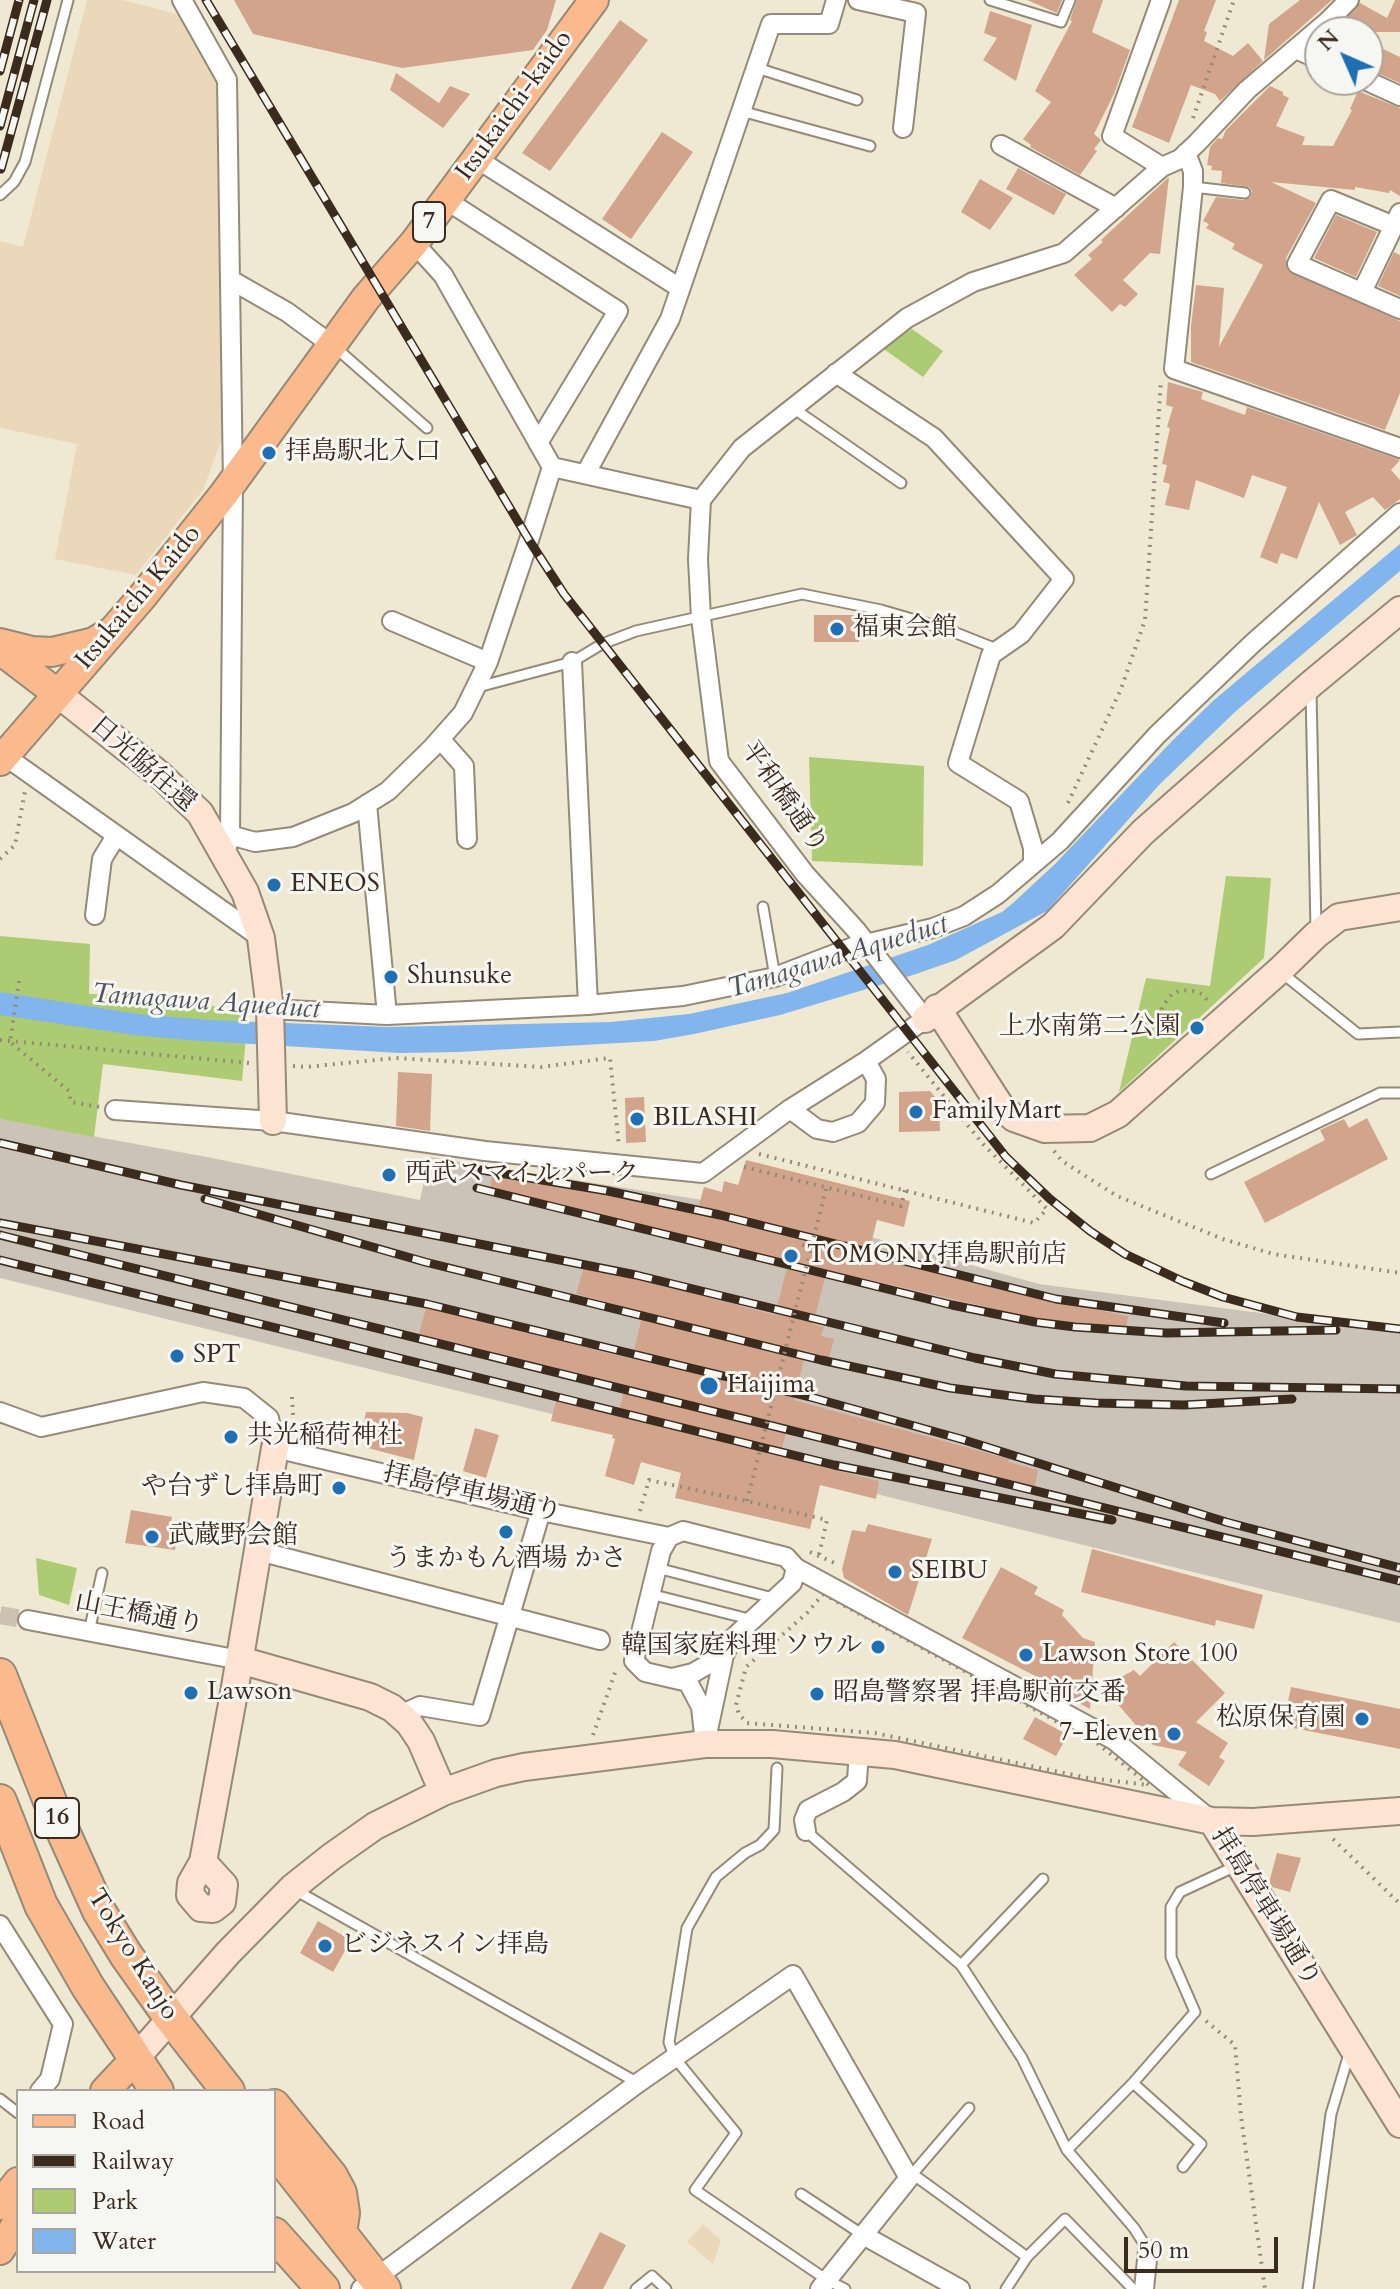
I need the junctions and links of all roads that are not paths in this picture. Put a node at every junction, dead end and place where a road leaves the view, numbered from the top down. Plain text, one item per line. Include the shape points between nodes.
1 (68, 0) edge
2 (182, 0) edge
3 (594, 0) edge
4 (836, 0) edge
5 (858, 0) edge
6 (990, 0) edge
7 (1070, 0) edge
8 (1161, 0) edge
9 (1349, 0) edge
10 (918, 6) edge
11 (1296, 49) junction
12 (1304, 53) edge
13 (757, 68) junction
14 (857, 100) dead end
15 (741, 111) junction
16 (903, 128) dead end
17 (1001, 145) dead end
18 (870, 146) dead end
19 (477, 159) junction
20 (1176, 160) junction
21 (1193, 187) junction
22 (1245, 193) dead end
23 (0, 195) edge
24 (446, 200) junction
25 (1116, 208) junction
26 (1397, 219) edge
27 (414, 243) junction
28 (231, 280) junction
29 (680, 288) junction
30 (1362, 292) junction
31 (1400, 309) edge
32 (332, 345) junction
33 (836, 373) junction
34 (793, 408) junction
35 (427, 428) dead end
36 (1398, 441) edge
37 (538, 443) junction
38 (552, 467) junction
39 (586, 473) junction
40 (901, 483) dead end
41 (233, 484) junction
42 (701, 500) junction
43 (1400, 513) edge
44 (1400, 610) edge
45 (701, 618) junction
46 (392, 621) dead end
47 (115, 628) junction
48 (0, 643) edge
49 (0, 650) edge
50 (999, 650) junction
51 (488, 662) junction
52 (572, 662) junction
53 (0, 667) edge
54 (1311, 684) junction
55 (475, 688) junction
56 (58, 694) junction
57 (440, 739) junction
58 (2, 759) edge
59 (367, 804) junction
60 (116, 836) junction
61 (467, 839) dead end
62 (228, 845) junction
63 (1033, 864) junction
64 (763, 907) dead end
65 (1400, 907) edge
66 (95, 915) dead end
67 (1316, 935) junction
68 (261, 938) junction
69 (871, 951) junction
70 (1280, 970) junction
71 (775, 977) junction
72 (588, 1005) junction
73 (931, 1013) junction
74 (387, 1015) junction
75 (270, 1017) junction
76 (1400, 1032) edge
77 (866, 1061) junction
78 (1400, 1093) edge
79 (790, 1109) junction
80 (115, 1110) road end
81 (273, 1121) junction
82 (1211, 1174) dead end
83 (0, 1412) edge
84 (275, 1448) junction
85 (541, 1511) junction
86 (669, 1537) junction
87 (259, 1551) junction
88 (657, 1568) junction
89 (796, 1568) junction
90 (102, 1573) dead end
91 (650, 1594) junction
92 (775, 1599) junction
93 (511, 1617) junction
94 (28, 1620) tunnel mouth
95 (753, 1620) junction
96 (89, 1632) junction
97 (600, 1640) dead end
98 (724, 1655) junction
99 (240, 1660) junction
100 (0, 1675) edge
101 (672, 1679) junction
102 (400, 1715) junction
103 (705, 1744) junction
104 (859, 1750) junction
105 (777, 1768) dead end
106 (443, 1792) junction
107 (0, 1801) edge
108 (1400, 1811) edge
109 (1212, 1821) junction
110 (806, 1831) joint
111 (203, 1862) dead end
112 (1239, 1865) junction
113 (1043, 1879) dead end
114 (292, 1888) junction
115 (0, 1925) edge
116 (961, 1965) junction
117 (170, 2017) junction
118 (1351, 2047) junction
119 (674, 2057) junction
120 (136, 2058) junction
121 (638, 2083) junction
122 (1133, 2083) junction
123 (42, 2089) edge
124 (107, 2089) edge
125 (120, 2089) edge
126 (156, 2089) edge
127 (226, 2089) edge
128 (1391, 2096) edge
129 (0, 2099) edge
130 (276, 2108) edge
131 (969, 2108) dead end
132 (16, 2111) edge
133 (1400, 2124) edge
134 (1067, 2150) junction
135 (276, 2152) edge
136 (1183, 2167) dead end
137 (911, 2176) junction
138 (801, 2194) dead end
139 (16, 2225) edge
140 (340, 2233) junction
141 (863, 2235) junction
142 (276, 2236) edge
143 (0, 2250) edge
144 (1148, 2250) joint
145 (1027, 2257) junction
146 (823, 2284) edge
147 (373, 2285) edge
148 (323, 2289) edge
149 (636, 2289) edge
150 (666, 2289) edge
151 (845, 2289) edge
152 (960, 2289) edge
153 (1006, 2289) edge
154 (1133, 2289) edge
155 (1144, 2289) edge
156 (1308, 2289) edge

1 - 23 lane via 25,162
2 - 28 street via 227,80
3 - 19 main road, Itsukaichi-kaido / 7
4 - 13 street via 829,24 771,24
5 - 10 street
6 - 7 lane via 1061,22
8 - 20 street via 1112,136
9 - 11 street
10 - 16 street
11 - 12 street
11 - 20 street
13 - 14 lane
13 - 15 street
15 - 18 lane
15 - 29 street
17 - 25 street
19 - 24 main road, Itsukaichi-kaido / 7
19 - 29 street
20 - 21 street via 1193,171
20 - 25 street
21 - 22 lane
21 - 36 street via 1174,369
24 - 27 main road, Itsukaichi-kaido / 7
24 - 37 street via 618,311
25 - 33 street via 1064,253 973,282 907,318
26 - 30 street
26 - 30 street via 1331,200 1297,264
27 - 32 main road, Itsukaichi-kaido / 7
27 - 37 street via 443,275
28 - 32 street
28 - 41 street
29 - 39 street via 670,319
30 - 31 street
32 - 35 lane
32 - 41 main road, Itsukaichi-kaido / 7
33 - 34 street
33 - 50 street via 934,438 1064,579 1021,634
34 - 40 lane
34 - 42 street via 742,448
37 - 38 street
38 - 39 street
38 - 51 street
39 - 42 street
41 - 47 main road, Itsukaichi Kaido / 7
41 - 62 street
42 - 45 street, 平和橋通り
43 - 63 street via 1253,643
44 - 54 street
45 - 50 lane via 802,594 881,610
45 - 52 lane via 636,631
45 - 69 street, 平和橋通り via 719,761
46 - 51 street
47 - 48 main road via 94,642 52,652
47 - 56 main road, Itsukaichi Kaido / 7
49 - 56 main road, Itsukaichi Kaido
50 - 63 street via 991,655 958,763 1019,801
51 - 55 street
52 - 55 lane
52 - 72 street
53 - 56 main road
54 - 67 lane
54 - 73 street via 1143,832 1053,926
55 - 57 street via 463,713
56 - 58 main road, 7
56 - 62 street, 日光脇往還 via 159,774
57 - 59 street via 388,791
57 - 61 street via 464,766
58 - 60 street
59 - 62 street via 293,837
59 - 74 street
60 - 66 street via 102,859
60 - 68 street
62 - 68 street, 日光脇往還
63 - 69 street via 964,916
64 - 71 lane
65 - 67 street via 1339,917
67 - 70 street
68 - 75 street, 日光脇往還
69 - 71 street
69 - 73 street, 平和橋通り via 907,997
70 - 73 street via 1118,1114 1090,1128 1045,1129 1014,1118
70 - 76 lane via 1358,1034
71 - 72 street via 683,996
72 - 74 street
73 - 77 street
74 - 75 street
75 - 81 street, 日光脇往還
77 - 79 street
77 - 79 street via 876,1079 875,1103 858,1123 833,1132 817,1129
78 - 82 lane via 1380,1093
79 - 81 street via 703,1173
80 - 81 street
83 - 84 street via 41,1427 203,1392 244,1398 269,1418
84 - 85 street, 拝島停車場通り
84 - 87 street
85 - 86 street, 拝島停車場通り
85 - 93 street
86 - 88 street
86 - 89 street, 拝島停車場通り via 683,1531 786,1557
87 - 93 street
87 - 99 street
88 - 91 street
88 - 92 lane
89 - 92 street via 792,1583
89 - 109 street, 拝島停車場通り via 1114,1740
90 - 96 lane
91 - 95 lane
91 - 101 street via 634,1661 645,1672
92 - 95 street
93 - 97 street
93 - 102 street via 480,1716 420,1706
94 - 96 street, 山王橋通り
95 - 98 street via 732,1639
96 - 99 street, 山王橋通り
98 - 101 street
98 - 103 street
99 - 102 street via 370,1697
99 - 111 street
100 - 117 highway, Tokyo Kanjo / 16 via 99,1911
101 - 103 street via 688,1682 696,1695
102 - 106 street via 421,1741
103 - 104 street
103 - 106 street via 524,1767
104 - 109 street
104 - 110 street via 857,1781 808,1810
105 - 119 lane via 774,1830 716,1877 687,1928 669,2042
106 - 114 street via 375,1826
107 - 120 highway, Tokyo Kanjo / 16 via 41,1905
108 - 109 street
109 - 112 street, 拝島停車場通り
110 - 116 lane
112 - 118 street, 拝島停車場通り
112 - 122 lane via 1180,1892 1171,1907 1171,1957 1195,2012
113 - 116 lane
114 - 117 street
114 - 121 lane
115 - 123 street via 63,2024 50,2079
116 - 134 lane via 1022,2058
117 - 120 street
117 - 127 highway, Tokyo Kanjo / 16
118 - 128 street, 拝島停車場通り
118 - 156 lane via 1331,2114
119 - 121 street
119 - 137 street via 793,1975
119 - 146 lane via 736,2133 695,2190
120 - 124 main road
120 - 125 main road
120 - 126 highway, Tokyo Kanjo / 16
121 - 147 street
122 - 134 lane
122 - 136 lane via 1201,2144
128 - 133 street, 拝島停車場通り
129 - 132 lane
130 - 140 highway via 336,2184 342,2200
131 - 137 lane
134 - 144 lane
135 - 140 highway
137 - 141 street
137 - 145 lane
138 - 141 lane
139 - 143 main road
140 - 147 highway
141 - 146 street
141 - 152 street
142 - 148 highway
144 - 155 street
145 - 153 lane
145 - 154 lane via 1065,2219
146 - 151 lane
149 - 150 lane via 652,2276

